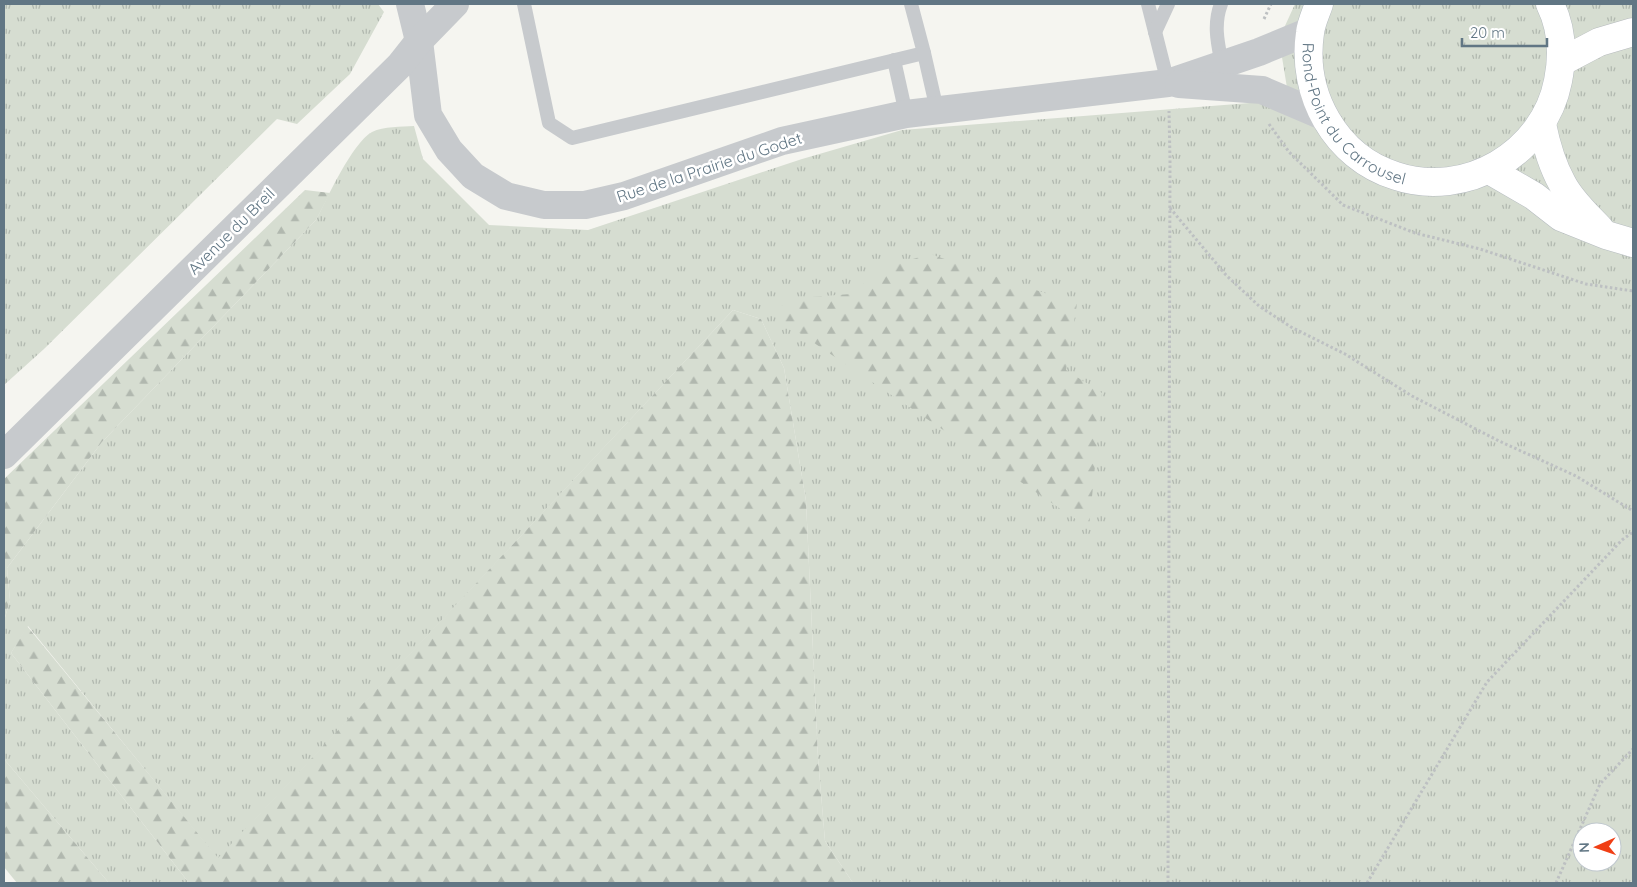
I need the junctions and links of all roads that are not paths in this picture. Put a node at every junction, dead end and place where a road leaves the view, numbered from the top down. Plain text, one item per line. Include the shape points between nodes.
1 (410, 4) edge
2 (455, 4) edge
3 (524, 4) edge
4 (911, 4) edge
5 (1148, 4) edge
6 (1168, 4) edge
7 (1221, 4) edge
8 (1319, 4) edge
9 (1550, 4) edge
10 (1310, 31) junction
11 (1155, 32) junction
12 (1633, 32) edge
13 (419, 41) junction
14 (924, 52) junction
15 (894, 60) junction
16 (1562, 62) junction
17 (1222, 65) junction
18 (1168, 83) junction
19 (937, 110) junction
20 (906, 114) junction
21 (1323, 116) junction
22 (1542, 124) junction
23 (1489, 170) junction
24 (1606, 235) junction
25 (1633, 243) edge
26 (4, 456) edge

1 - 13 street, Rue de la Prairie du Godet
2 - 13 street, Avenue du Breil
3 - 15 lane via 549,123 572,138
4 - 14 lane
5 - 11 lane
6 - 11 lane
7 - 17 lane via 1216,31
8 - 10 main road, Rond-Point du Carrousel
9 - 16 main road, Rond-Point du Carrousel via 1560,34
10 - 17 street, Rue de la Prairie du Godet
10 - 21 main road, Rond-Point du Carrousel via 1309,74
11 - 18 lane
12 - 16 main road via 1599,42
13 - 20 street, Rue de la Prairie du Godet via 428,114 450,150 473,176 506,196 544,205 585,204 624,196 782,141
13 - 26 street, Avenue du Breil via 400,65
14 - 15 lane
14 - 19 lane
15 - 20 lane
16 - 22 main road, Rond-Point du Carrousel via 1556,94
17 - 18 street, Rue de la Prairie du Godet
18 - 19 street, Rue de la Prairie du Godet
18 - 21 street, Rue de la Prairie du Godet via 1262,90
19 - 20 street, Rue de la Prairie du Godet
21 - 23 main road, Rond-Point du Carrousel via 1342,142 1367,162 1395,176 1435,182 1459,180
22 - 23 main road, Rond-Point du Carrousel via 1522,148
22 - 24 main road via 1548,150 1562,184 1574,202
23 - 24 main road via 1534,196 1561,217
24 - 25 main road

